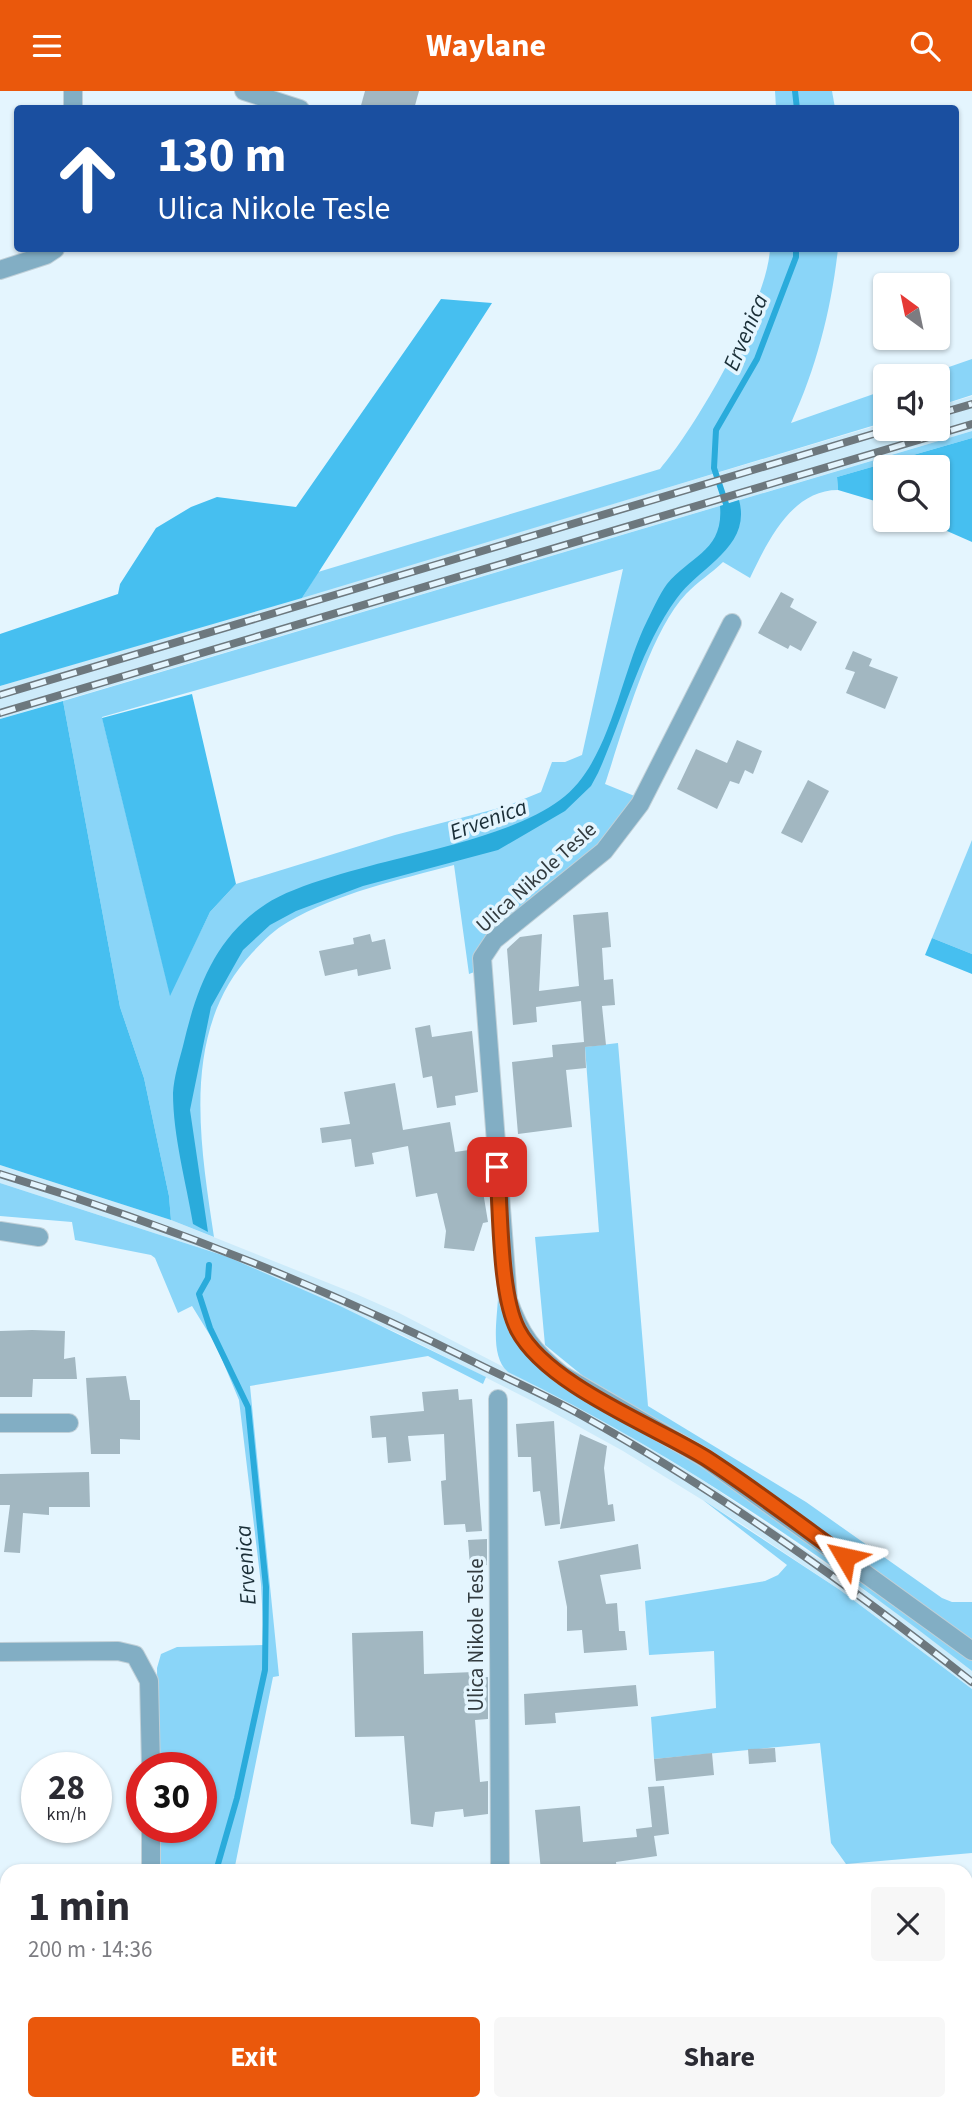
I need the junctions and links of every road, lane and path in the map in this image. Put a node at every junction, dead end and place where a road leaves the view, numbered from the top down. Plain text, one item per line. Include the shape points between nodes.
1 (244, 91) edge
2 (288, 105) edge
3 (50, 252) edge
4 (0, 270) edge
5 (733, 623) dead end
6 (0, 1231) edge
7 (39, 1237) dead end
8 (498, 1399) dead end
9 (0, 1423) edge
10 (69, 1423) dead end
11 (972, 1651) edge
12 (0, 1652) edge
13 (151, 1752) edge
14 (151, 1843) edge
15 (151, 1864) edge
16 (500, 1864) edge

1 - 2 street
3 - 4 street
5 - 11 street, Ulica Nikole Tesle via 640,804 604,851 494,940 482,958 508,1300 519,1331 562,1375 705,1458
6 - 7 street
8 - 16 street, Ulica Nikole Tesle
9 - 10 street
12 - 13 street via 118,1651 135,1655 149,1681
14 - 15 street

